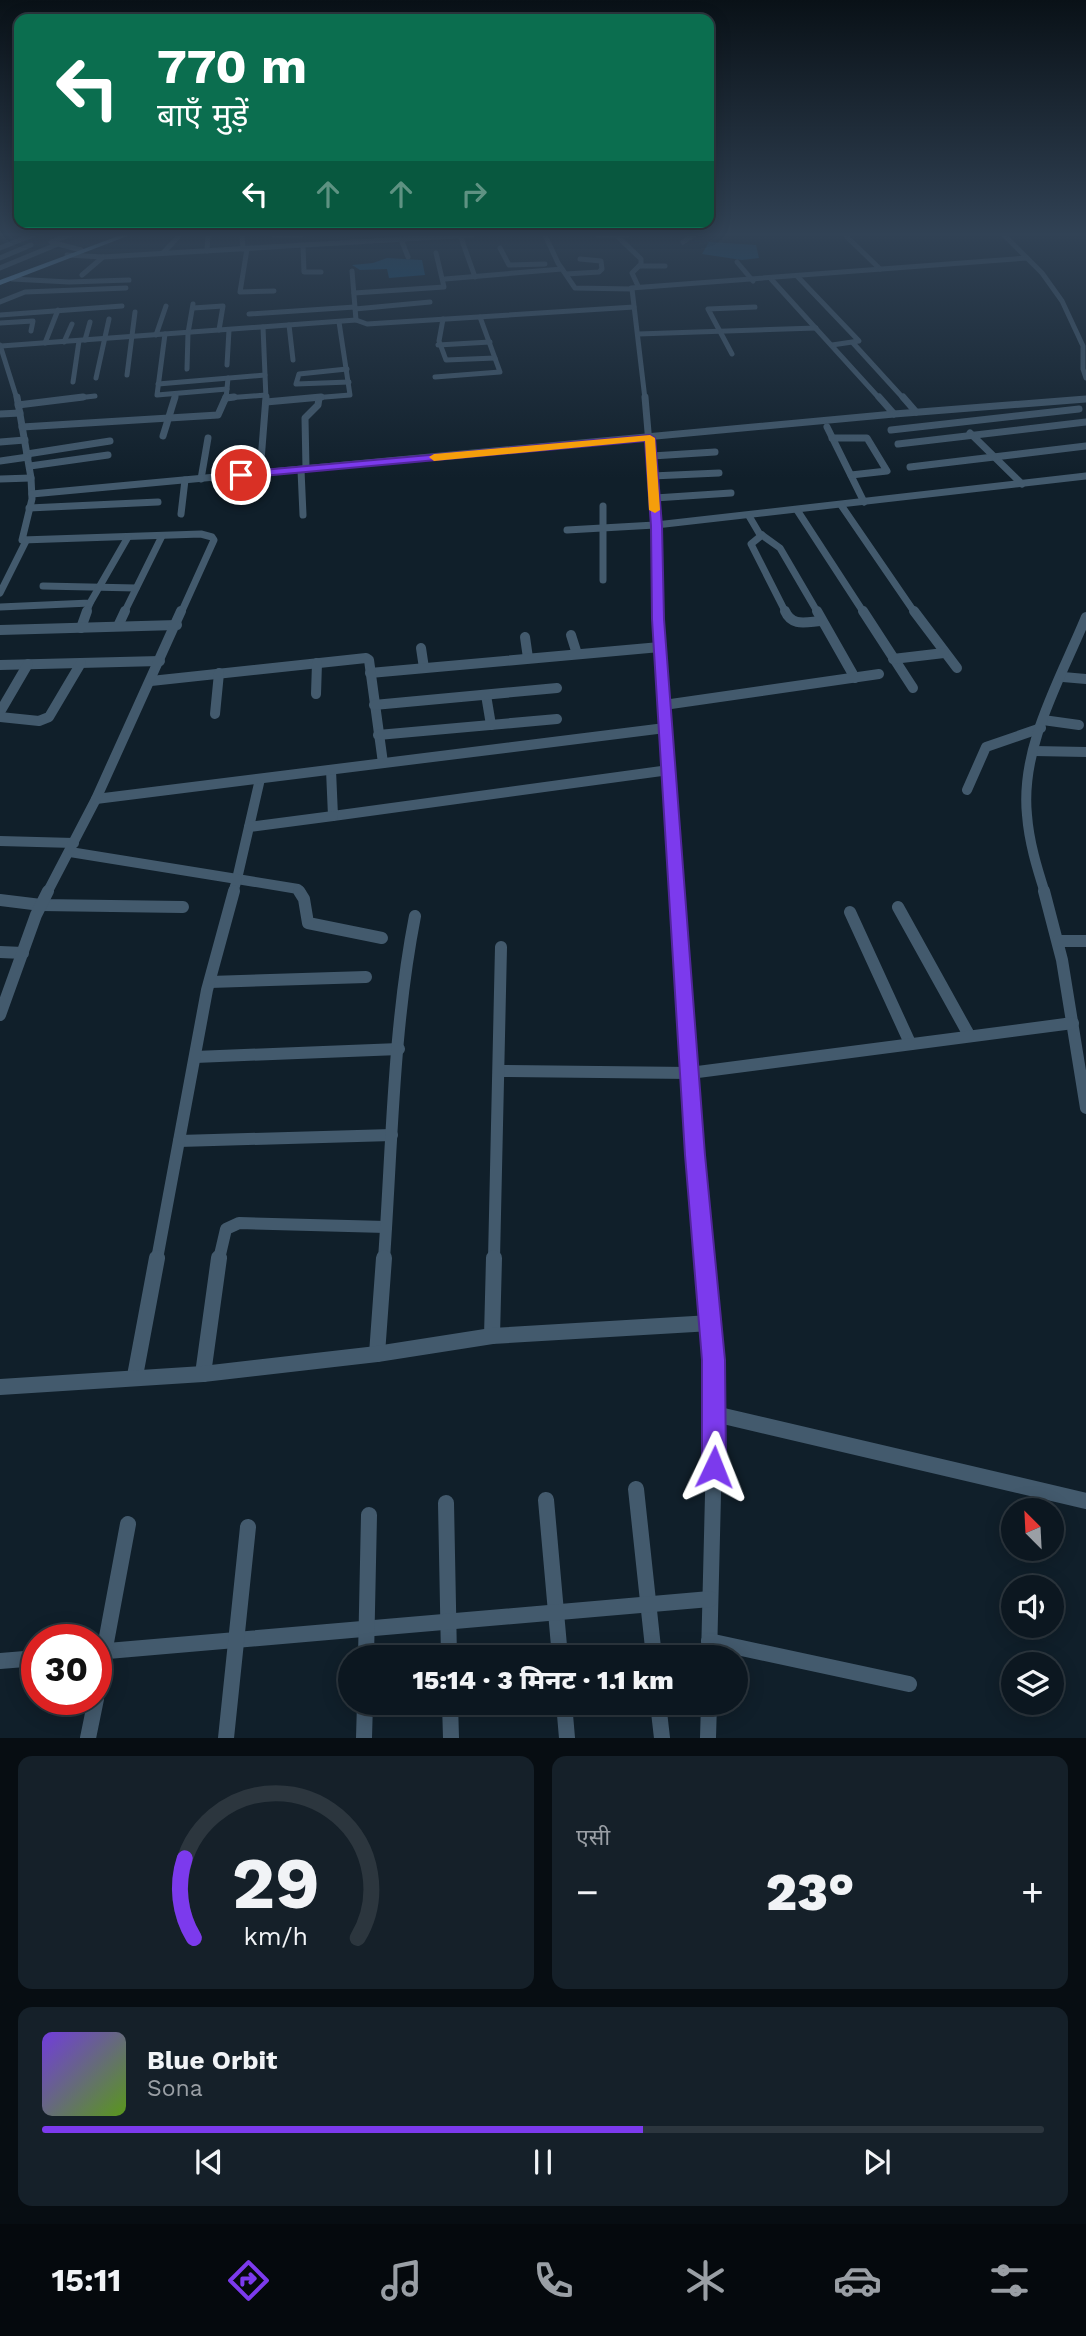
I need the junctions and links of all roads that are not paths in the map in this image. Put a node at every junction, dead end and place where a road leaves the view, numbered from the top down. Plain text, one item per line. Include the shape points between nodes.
1 (56, 316) edge
2 (134, 316) edge
3 (163, 316) edge
4 (191, 316) edge
5 (221, 316) edge
6 (356, 316) edge
7 (494, 316) edge
8 (635, 316) edge
9 (712, 316) edge
10 (805, 316) edge
11 (835, 316) edge
12 (1069, 316) edge
13 (480, 317) junction
14 (109, 319) dead end
15 (443, 319) junction
16 (356, 320) junction
17 (90, 322) dead end
18 (339, 322) junction
19 (0, 323) edge
20 (72, 324) dead end
21 (289, 325) junction
22 (263, 327) junction
23 (816, 328) junction
24 (219, 330) junction
25 (229, 330) junction
26 (31, 331) dead end
27 (718, 331) junction
28 (188, 333) junction
29 (165, 334) junction
30 (638, 334) junction
31 (156, 335) junction
32 (131, 337) junction
33 (103, 339) junction
34 (82, 340) junction
35 (64, 342) junction
36 (490, 342) junction
37 (45, 343) junction
38 (853, 343) junction
39 (438, 345) junction
40 (832, 345) junction
41 (1, 346) edge
42 (732, 354) dead end
43 (495, 358) junction
44 (293, 360) dead end
45 (228, 365) dead end
46 (187, 369) dead end
47 (347, 369) junction
48 (265, 375) junction
49 (127, 376) dead end
50 (435, 377) dead end
51 (1086, 377) edge
52 (96, 378) dead end
53 (228, 378) junction
54 (73, 382) dead end
55 (349, 382) junction
56 (158, 384) junction
57 (227, 393) junction
58 (266, 395) junction
59 (95, 396) dead end
60 (175, 397) junction
61 (319, 398) junction
62 (1086, 399) edge
63 (19, 409) junction
64 (946, 409) junction
65 (1079, 409) dead end
66 (916, 412) junction
67 (0, 414) edge
68 (894, 414) junction
69 (170, 418) junction
70 (1086, 422) edge
71 (959, 423) junction
72 (22, 427) junction
73 (827, 427) dead end
74 (891, 430) dead end
75 (163, 436) dead end
76 (972, 436) junction
77 (208, 438) dead end
78 (650, 438) junction
79 (832, 438) junction
80 (25, 440) junction
81 (110, 441) dead end
82 (0, 442) edge
83 (898, 444) dead end
84 (1086, 446) edge
85 (715, 452) dead end
86 (108, 456) dead end
87 (652, 456) junction
88 (995, 457) junction
89 (28, 459) junction
90 (0, 461) edge
91 (910, 467) dead end
92 (304, 469) junction
93 (719, 472) dead end
94 (260, 473) junction
95 (851, 475) junction
96 (652, 476) junction
97 (1086, 476) edge
98 (31, 478) junction
99 (0, 479) edge
100 (201, 479) junction
101 (185, 480) junction
102 (1022, 484) junction
103 (731, 493) dead end
104 (32, 494) junction
105 (654, 498) junction
106 (158, 502) dead end
107 (864, 502) junction
108 (841, 505) junction
109 (603, 506) dead end
110 (29, 508) junction
111 (797, 510) junction
112 (181, 514) dead end
113 (303, 515) dead end
114 (749, 516) junction
115 (656, 525) junction
116 (603, 528) junction
117 (567, 530) dead end
118 (762, 535) junction
119 (162, 536) junction
120 (128, 537) junction
121 (26, 541) junction
122 (603, 580) dead end
123 (43, 586) dead end
124 (100, 587) junction
125 (136, 588) junction
126 (0, 593) edge
127 (90, 603) junction
128 (0, 607) edge
129 (1086, 617) edge
130 (821, 621) junction
131 (177, 625) junction
132 (118, 626) junction
133 (81, 628) junction
134 (0, 630) edge
135 (571, 635) dead end
136 (524, 637) dead end
137 (660, 647) junction
138 (421, 648) dead end
139 (1073, 651) junction
140 (1086, 651) edge
141 (944, 653) junction
142 (577, 654) junction
143 (528, 659) junction
144 (893, 659) junction
145 (160, 661) junction
146 (81, 663) junction
147 (317, 663) junction
148 (28, 664) junction
149 (0, 665) edge
150 (424, 668) junction
151 (957, 668) dead end
152 (219, 673) junction
153 (370, 673) junction
154 (879, 674) dead end
155 (1063, 677) junction
156 (855, 678) junction
157 (1086, 679) edge
158 (151, 681) junction
159 (557, 688) dead end
160 (913, 688) dead end
161 (316, 694) dead end
162 (486, 695) junction
163 (374, 705) junction
164 (664, 705) junction
165 (0, 714) edge
166 (215, 714) dead end
167 (557, 719) dead end
168 (1042, 724) junction
169 (491, 725) junction
170 (1079, 725) dead end
171 (666, 728) junction
172 (378, 735) junction
173 (1034, 751) junction
174 (1086, 752) edge
175 (383, 763) junction
176 (331, 770) junction
177 (670, 771) junction
178 (260, 779) junction
179 (967, 790) dead end
180 (96, 799) junction
181 (333, 816) junction
182 (249, 827) junction
183 (0, 841) edge
184 (72, 848) junction
185 (237, 879) junction
186 (0, 900) edge
187 (41, 905) junction
188 (183, 907) dead end
189 (898, 907) dead end
190 (850, 912) dead end
191 (415, 916) dead end
192 (382, 938) dead end
193 (1058, 941) junction
194 (1086, 941) edge
195 (501, 947) dead end
196 (0, 951) edge
197 (23, 953) junction
198 (366, 977) dead end
199 (210, 982) junction
200 (0, 1016) edge
201 (1073, 1023) junction
202 (969, 1035) junction
203 (910, 1043) junction
204 (399, 1049) junction
205 (195, 1056) junction
206 (499, 1071) junction
207 (690, 1073) junction
208 (1086, 1108) edge
209 (392, 1135) junction
210 (179, 1141) junction
211 (386, 1227) junction
212 (710, 1323) junction
213 (492, 1336) junction
214 (377, 1354) junction
215 (203, 1374) junction
216 (135, 1376) junction
217 (0, 1387) edge
218 (715, 1414) junction
219 (636, 1489) dead end
220 (546, 1500) dead end
221 (1086, 1501) edge
222 (446, 1503) dead end
223 (369, 1516) dead end
224 (128, 1524) dead end
225 (248, 1527) dead end
226 (710, 1599) junction
227 (648, 1605) junction
228 (556, 1613) junction
229 (448, 1622) junction
230 (106, 1624) edge
231 (366, 1629) junction
232 (236, 1640) junction
233 (366, 1645) edge
234 (449, 1645) edge
235 (559, 1645) edge
236 (653, 1645) edge
237 (709, 1645) edge
238 (112, 1651) edge
239 (748, 1656) edge
240 (21, 1659) edge
241 (0, 1661) edge
242 (909, 1684) dead end
243 (93, 1715) edge
244 (365, 1715) edge
245 (450, 1715) edge
246 (565, 1715) edge
247 (659, 1715) edge
248 (709, 1715) edge
249 (89, 1738) edge
250 (226, 1738) edge
251 (364, 1738) edge
252 (451, 1738) edge
253 (567, 1738) edge
254 (662, 1738) edge
255 (708, 1738) edge

1 - 37 street
2 - 32 street
3 - 31 street
4 - 28 street
5 - 24 street
6 - 16 street
7 - 13 street
8 - 30 street
9 - 27 street
10 - 23 street
11 - 38 street via 859,341
12 - 51 street via 1083,346
13 - 15 street
13 - 36 street
14 - 33 street
15 - 16 street via 367,324
15 - 39 street
16 - 18 street
17 - 34 street
18 - 21 street
18 - 47 street
19 - 26 street via 33,321
20 - 35 street
21 - 22 street
21 - 44 street
22 - 25 street
22 - 48 street
23 - 27 street
23 - 40 street
24 - 25 street
24 - 28 street
25 - 45 street
27 - 30 street
27 - 42 street
28 - 29 street
28 - 46 street
29 - 31 street
29 - 56 street
30 - 78 street
31 - 32 street
32 - 33 street
32 - 49 street
33 - 34 street
33 - 52 street
34 - 35 street
34 - 54 street
35 - 37 street
36 - 39 street
36 - 43 street
37 - 41 street
38 - 40 street
38 - 66 street
39 - 43 street via 447,361
40 - 68 street
41 - 63 street
43 - 50 street via 499,373
47 - 55 street
47 - 55 street via 299,374 296,384
48 - 53 street
48 - 58 street
53 - 56 street
53 - 57 street
55 - 61 street via 350,395
56 - 60 street via 156,401
57 - 58 street
57 - 60 street
57 - 69 street via 218,415
58 - 61 street
58 - 94 street
59 - 63 street
60 - 69 street
61 - 92 street via 305,418
62 - 64 street
63 - 67 street
63 - 72 street
64 - 66 street
64 - 71 street
65 - 71 street
66 - 68 street
68 - 78 street
69 - 72 street
69 - 75 street
70 - 76 street
71 - 74 street
71 - 76 street
72 - 80 street
73 - 79 street
76 - 83 street
76 - 88 street
77 - 100 street
78 - 87 street
78 - 92 street
79 - 95 street
79 - 95 street via 867,438 887,471
80 - 82 street
80 - 89 street
81 - 89 street
84 - 88 street
85 - 87 street
86 - 89 street
87 - 96 street
88 - 91 street
88 - 102 street
89 - 90 street
89 - 98 street
92 - 94 street
92 - 113 street
93 - 96 street
94 - 100 street
95 - 107 street
96 - 105 street
97 - 102 street
98 - 99 street
98 - 104 street
100 - 101 street
101 - 104 street
101 - 112 street
102 - 107 street
103 - 105 street
104 - 110 street
105 - 115 street
106 - 110 street
107 - 108 street
108 - 111 street
108 - 141 street
109 - 116 street
110 - 121 street via 21,537
111 - 114 street
111 - 144 street
114 - 115 street
114 - 118 street
115 - 116 street
115 - 137 street
116 - 117 street
116 - 122 street
118 - 130 street via 780,548
118 - 130 street via 751,544 788,618 796,623
119 - 120 street
119 - 125 street
119 - 131 street via 201,534 214,540
120 - 121 street
120 - 124 street
121 - 126 street
123 - 124 street
124 - 125 street
124 - 127 street
125 - 132 street
127 - 128 street
127 - 133 street
129 - 139 street
130 - 156 street
131 - 132 street
131 - 145 street
132 - 133 street
133 - 134 street
135 - 142 street
136 - 143 street
137 - 142 street
137 - 164 street
138 - 150 street
139 - 140 street
139 - 155 street
141 - 144 street
141 - 151 street
142 - 143 street
143 - 150 street
144 - 160 street
145 - 146 street
145 - 158 street
146 - 148 street
146 - 165 street via 49,717 39,721
147 - 152 street
147 - 153 street via 366,657
147 - 161 street
148 - 149 street
148 - 165 street
150 - 153 street
152 - 158 street
152 - 166 street
153 - 163 street
154 - 156 street
155 - 157 street
155 - 168 street
156 - 164 street
158 - 180 street
159 - 162 street
162 - 163 street
162 - 169 street
163 - 172 street
164 - 171 street
167 - 169 street
168 - 170 street
168 - 173 street
168 - 179 street via 986,747
169 - 172 street
171 - 175 street
171 - 177 street
172 - 175 street
173 - 174 street
173 - 193 street via 1025,802
175 - 176 street
176 - 178 street
176 - 181 street
177 - 181 street
177 - 207 street
178 - 180 street
178 - 182 street
180 - 184 street
181 - 182 street
182 - 185 street
183 - 184 street
184 - 185 street
184 - 187 street
185 - 192 street via 298,889 307,923
185 - 199 street
186 - 187 street
187 - 188 street
187 - 197 street
189 - 202 street
190 - 203 street
191 - 204 street
193 - 194 street
193 - 201 street
195 - 206 street
196 - 197 street
197 - 200 street
198 - 199 street
199 - 205 street
201 - 202 street
201 - 208 street
202 - 203 street
203 - 207 street
204 - 205 street
204 - 209 street
205 - 210 street
206 - 207 street
206 - 213 street
207 - 212 street
209 - 210 street
209 - 211 street
210 - 216 street
211 - 214 street
211 - 215 street via 231,1225 222,1237
212 - 213 street
212 - 218 street
213 - 214 street
214 - 215 street
215 - 216 street
216 - 217 street
218 - 221 street
218 - 226 street
219 - 227 street
220 - 228 street
222 - 229 street
223 - 231 street
224 - 230 street
225 - 232 street
226 - 227 street
226 - 237 street
227 - 228 street
227 - 236 street
228 - 229 street
228 - 235 street
229 - 231 street
229 - 234 street
231 - 232 street
231 - 233 street
232 - 238 street
232 - 250 street
239 - 242 street
240 - 241 street
243 - 249 street
244 - 251 street
245 - 252 street
246 - 253 street
247 - 254 street
248 - 255 street

